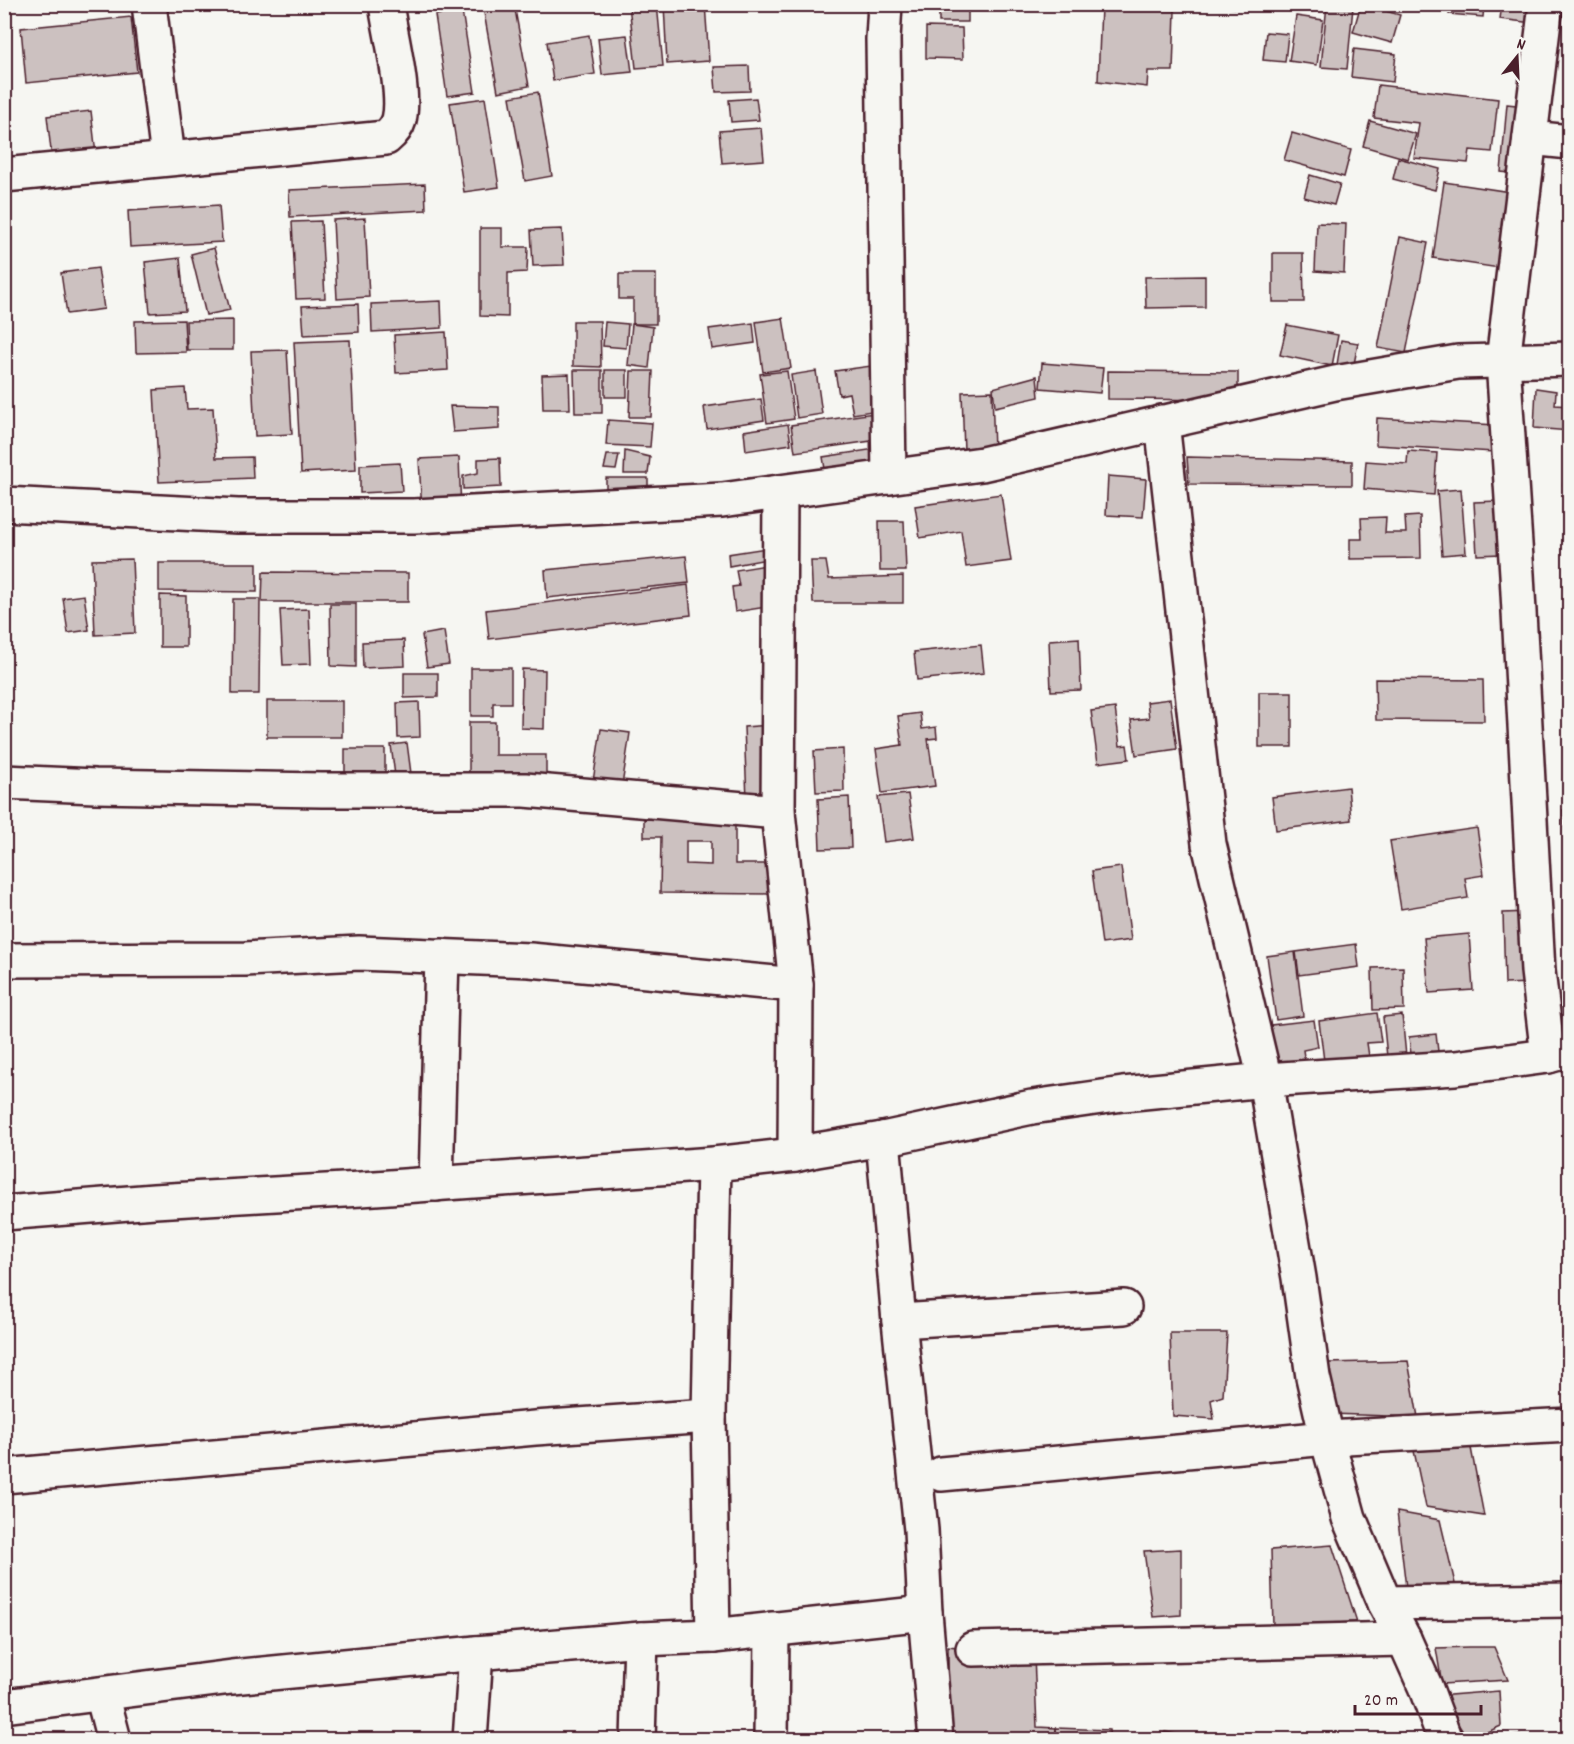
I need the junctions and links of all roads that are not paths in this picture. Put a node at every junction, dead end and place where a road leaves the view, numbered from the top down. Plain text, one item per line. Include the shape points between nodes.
1 (149, 4) edge
2 (386, 4) edge
3 (885, 4) edge
4 (1546, 4) edge
5 (1530, 138) junction
6 (1569, 142) edge
7 (168, 159) junction
8 (4, 175) edge
9 (1569, 359) edge
10 (1503, 361) junction
11 (1162, 422) junction
12 (890, 477) junction
13 (780, 492) junction
14 (4, 504) edge
15 (4, 782) edge
16 (778, 812) junction
17 (442, 956) junction
18 (4, 960) edge
19 (796, 986) junction
20 (1559, 1053) edge
21 (1265, 1080) junction
22 (884, 1139) junction
23 (795, 1155) junction
24 (714, 1164) junction
25 (436, 1184) junction
26 (4, 1213) edge
27 (1124, 1306) dead end
28 (899, 1321) junction
29 (709, 1416) junction
30 (1569, 1425) edge
31 (1327, 1438) junction
32 (941, 1474) dead end
33 (4, 1476) edge
34 (1569, 1600) edge
35 (1385, 1603) junction
36 (926, 1613) junction
37 (772, 1629) junction
38 (713, 1636) junction
39 (641, 1639) junction
40 (1404, 1639) junction
41 (973, 1648) dead end
42 (476, 1653) junction
43 (102, 1694) junction
44 (4, 1706) edge
45 (114, 1740) edge
46 (470, 1740) edge
47 (638, 1740) edge
48 (771, 1740) edge
49 (936, 1740) edge
50 (1445, 1740) edge

1 - 7 street
2 - 7 street via 401,96 399,120 386,138
3 - 12 street
4 - 5 street
5 - 6 street
5 - 10 street
7 - 8 street
9 - 10 street
10 - 11 street via 1458,362 1335,383
10 - 20 street via 1538,971
11 - 12 street via 982,464
11 - 21 street via 1209,844
12 - 13 street
13 - 14 street via 723,500 414,516 238,516
13 - 16 street
15 - 16 street via 310,790 525,790
16 - 19 street
17 - 18 street via 359,952 244,958
17 - 19 street via 530,960
17 - 25 street
19 - 23 street
20 - 21 street via 1455,1068
21 - 22 street via 1032,1107
21 - 31 street via 1313,1377
22 - 23 street
22 - 28 street
23 - 24 street
24 - 25 street
24 - 29 street
25 - 26 street
27 - 28 street
28 - 36 street
29 - 33 street
29 - 38 street
30 - 31 street
31 - 32 street
31 - 35 street via 1349,1518
34 - 35 street
35 - 40 street
36 - 37 street
36 - 49 street
37 - 38 street
37 - 48 street
38 - 39 street
39 - 42 street
39 - 47 street
40 - 41 street
40 - 50 street
42 - 43 street
42 - 46 street
43 - 44 street
43 - 45 street

